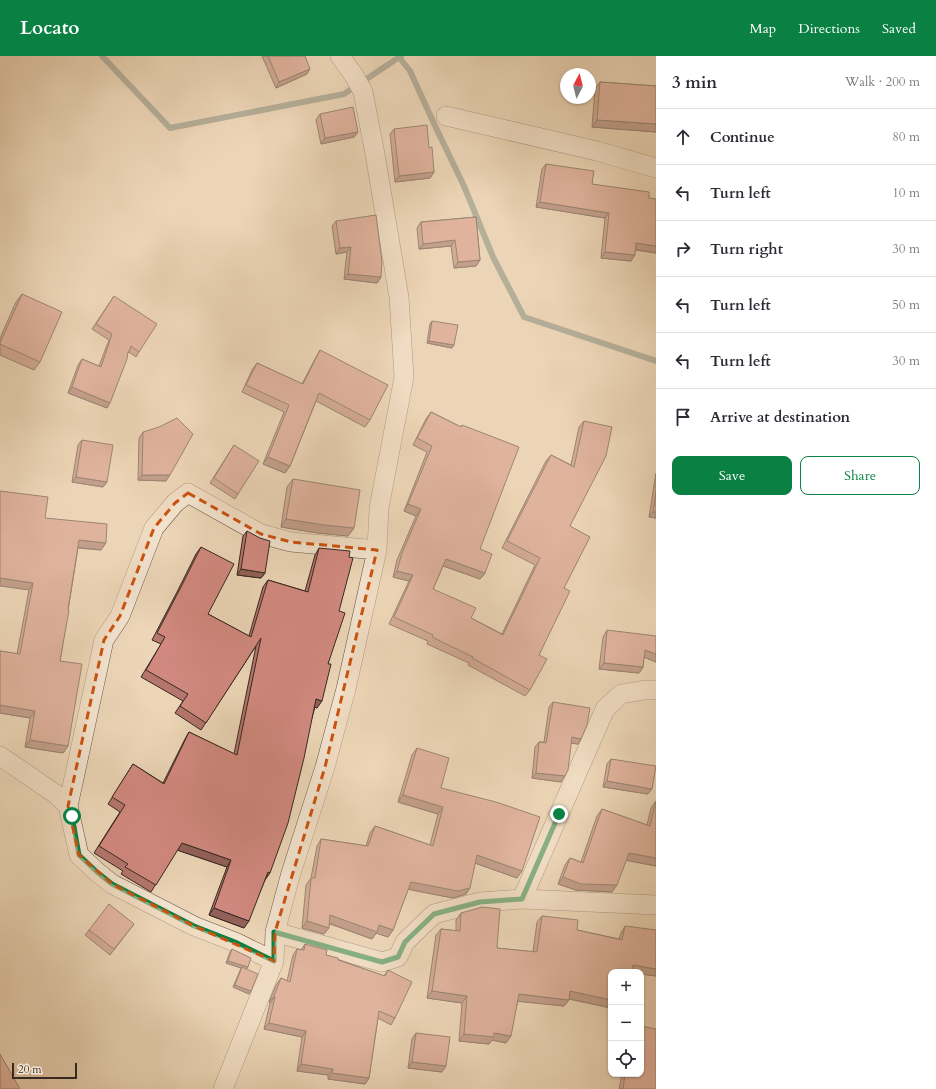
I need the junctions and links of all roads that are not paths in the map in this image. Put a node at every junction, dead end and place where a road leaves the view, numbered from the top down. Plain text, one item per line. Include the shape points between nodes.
1 (340, 56) edge
2 (446, 116) dead end
3 (656, 168) edge
4 (377, 550) junction
5 (656, 690) edge
6 (0, 756) edge
7 (68, 806) junction
8 (522, 899) junction
9 (656, 905) edge
10 (274, 932) junction
11 (274, 961) junction
12 (224, 1089) edge

1 - 4 street via 359,84 375,154 399,297 404,378 379,508
2 - 3 street via 597,151
4 - 7 street via 291,542 261,534 188,493 175,503 154,528 120,616 104,640
4 - 10 street via 346,689 325,767 290,873
5 - 8 street via 622,694 605,709
6 - 7 street via 57,795
7 - 11 street via 79,855 112,884 194,926
8 - 9 street
8 - 10 street via 480,902 434,914 405,942 398,957 382,962
10 - 11 street
11 - 12 street

